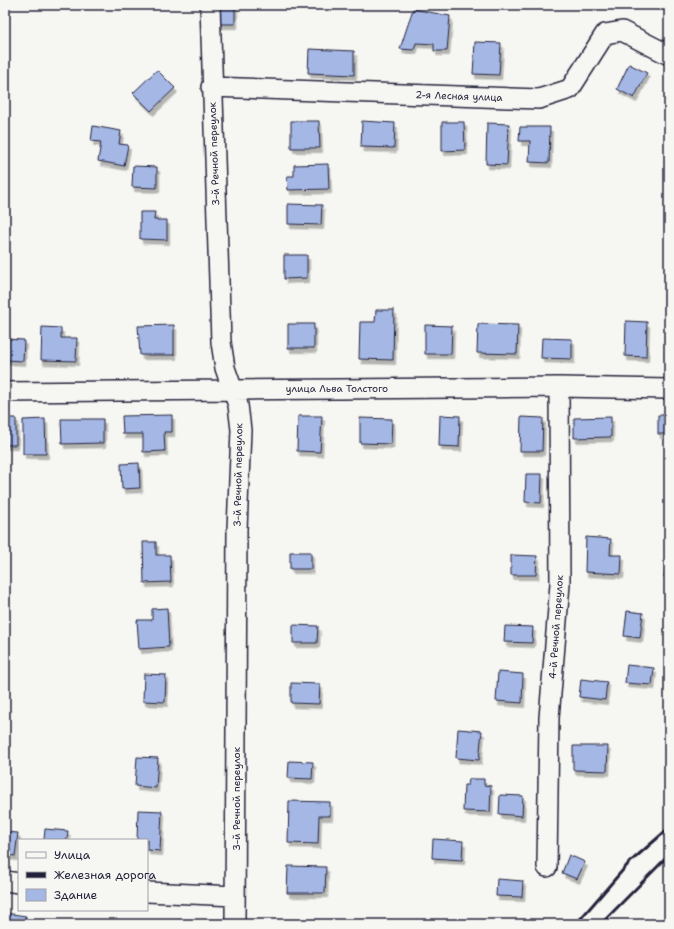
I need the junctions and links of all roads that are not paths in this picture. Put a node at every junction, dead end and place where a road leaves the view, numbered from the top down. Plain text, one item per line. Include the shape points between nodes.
1 (210, 5) edge
2 (669, 55) edge
3 (211, 87) junction
4 (559, 387) junction
5 (232, 389) junction
6 (669, 389) edge
7 (5, 392) edge
8 (548, 867) dead end
9 (5, 881) edge
10 (18, 883) edge
11 (148, 892) edge
12 (235, 896) junction
13 (235, 924) edge

1 - 3 street, 3-й Речной переулок
2 - 3 street, 2-я Лесная улица via 622,31 605,34 570,89 539,99
3 - 5 street, 3-й Речной переулок via 221,342 225,368
4 - 5 street, улица Льва Толстого
4 - 6 street, улица Льва Толстого
4 - 8 street, 4-й Речной переулок via 560,584 549,718
5 - 7 street, улица Льва Толстого
5 - 12 street, 3-й Речной переулок via 238,405 241,430 237,530
9 - 10 street
11 - 12 street
12 - 13 street, 3-й Речной переулок

